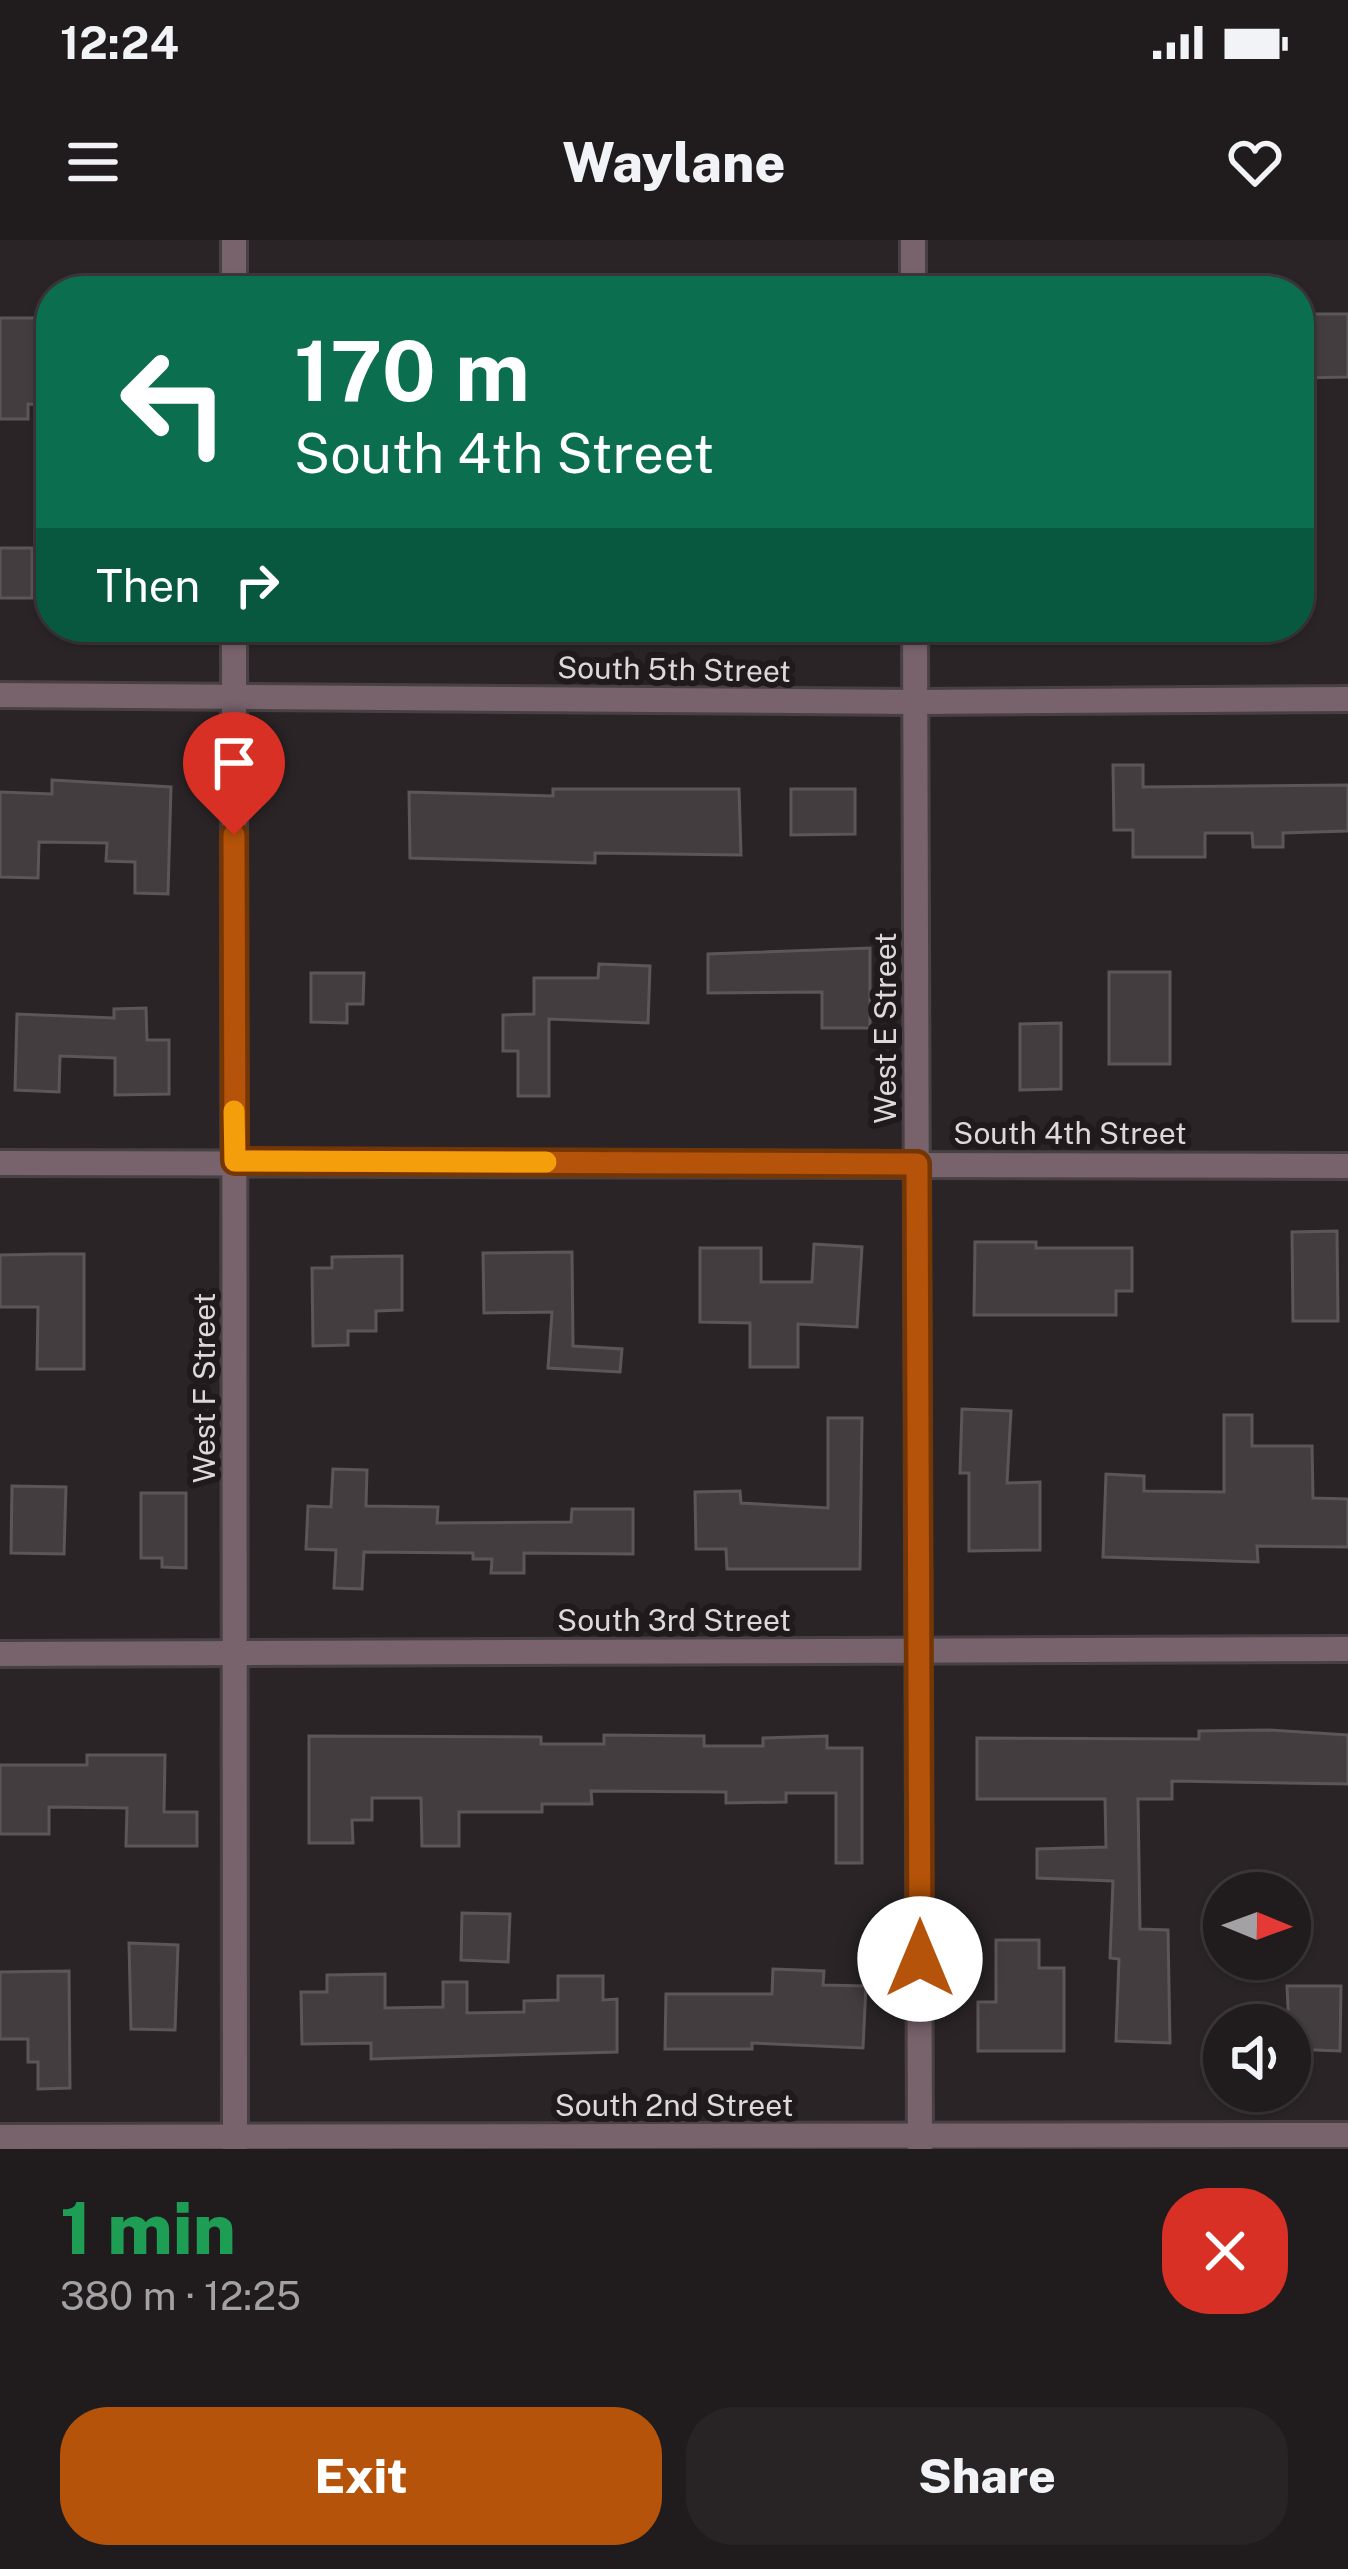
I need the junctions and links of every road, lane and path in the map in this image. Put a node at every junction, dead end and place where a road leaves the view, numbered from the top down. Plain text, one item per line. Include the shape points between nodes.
1 (234, 240) edge
2 (913, 240) edge
3 (234, 276) edge
4 (914, 276) edge
5 (234, 642) edge
6 (915, 642) edge
7 (0, 695) edge
8 (234, 696) junction
9 (1348, 699) edge
10 (915, 702) junction
11 (235, 1161) junction
12 (0, 1163) edge
13 (917, 1164) junction
14 (1348, 1166) edge
15 (918, 1649) junction
16 (1348, 1649) edge
17 (0, 1654) edge
18 (235, 1654) junction
19 (1348, 2135) edge
20 (0, 2137) edge
21 (920, 2142) edge
22 (235, 2143) edge

1 - 3 street
2 - 4 street
5 - 8 street, West F Street
6 - 10 street, West E Street
7 - 8 street, South 5th Street
8 - 10 street, South 5th Street
8 - 11 street, West F Street
9 - 10 street, South 5th Street
10 - 13 street, West E Street
11 - 12 street, South 4th Street
11 - 13 street, South 4th Street
11 - 18 street, West F Street
13 - 14 street, South 4th Street
13 - 15 street, West E Street
15 - 16 street, South 3rd Street
15 - 18 street, South 3rd Street
15 - 21 street, West E Street
17 - 18 street, South 3rd Street
18 - 22 street, West F Street
19 - 21 street, South 2nd Street
20 - 22 street, South 2nd Street
21 - 22 street, South 2nd Street

